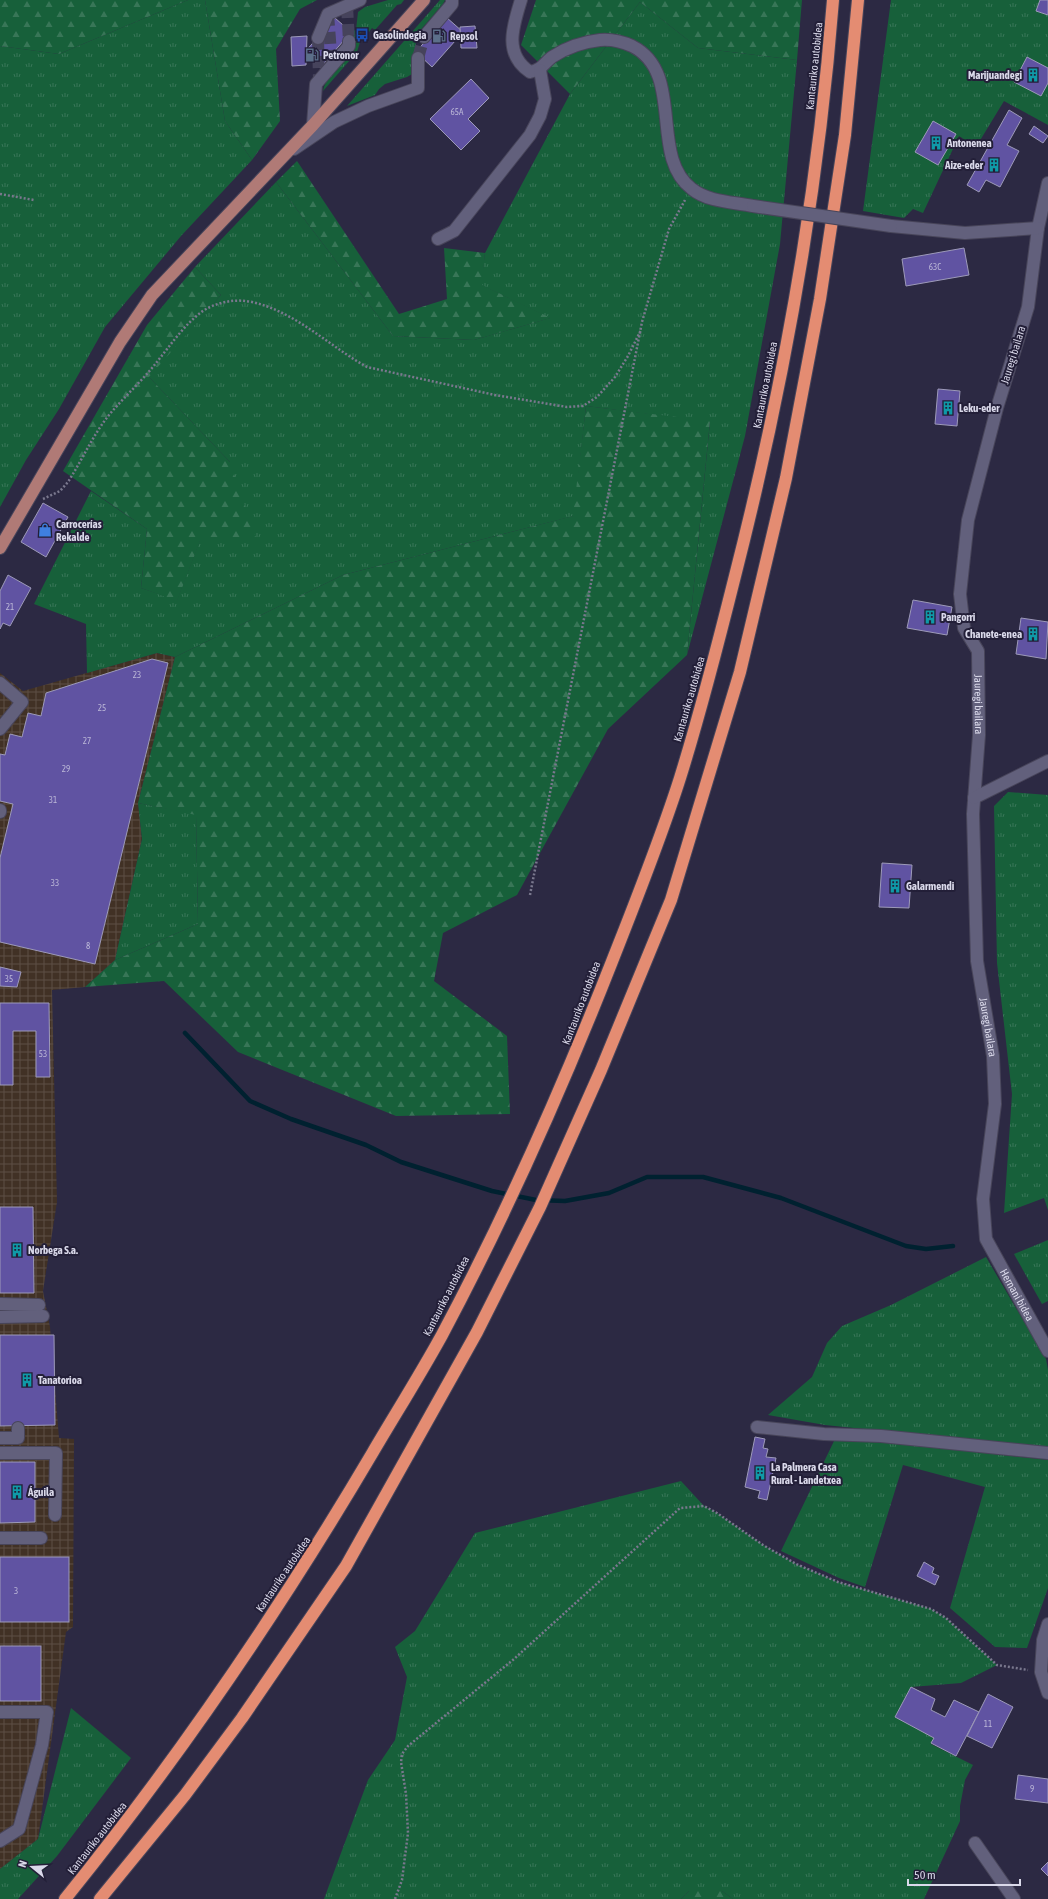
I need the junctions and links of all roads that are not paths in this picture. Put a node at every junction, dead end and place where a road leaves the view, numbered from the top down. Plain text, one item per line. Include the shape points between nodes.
1 (360, 0) edge
2 (424, 0) edge
3 (452, 0) edge
4 (521, 0) edge
5 (833, 0) edge
6 (858, 0) edge
7 (424, 37) tunnel mouth
8 (318, 38) tunnel mouth
9 (349, 41) tunnel mouth
10 (418, 58) tunnel mouth
11 (540, 70) junction
12 (313, 125) junction
13 (286, 154) junction
14 (1048, 183) edge
15 (1038, 228) junction
16 (438, 239) dead end
17 (0, 548) edge
18 (0, 683) edge
19 (0, 729) edge
20 (1048, 761) edge
21 (974, 798) junction
22 (986, 1239) joint
23 (0, 1304) edge
24 (0, 1318) edge
25 (1048, 1351) edge
26 (757, 1427) dead end
27 (18, 1428) dead end
28 (0, 1438) edge
29 (1048, 1452) edge
30 (0, 1453) edge
31 (55, 1515) dead end
32 (0, 1538) edge
33 (41, 1538) dead end
34 (1048, 1624) edge
35 (1048, 1693) edge
36 (0, 1712) edge
37 (0, 1841) edge
38 (975, 1843) dead end
39 (65, 1898) edge
40 (100, 1899) edge
41 (1014, 1899) edge

1 - 8 street via 328,14
2 - 12 main road
3 - 7 street via 452,4
4 - 11 street via 512,28 513,52 522,67 530,72
5 - 39 highway, Kantauriko autobidea via 820,131 796,295 761,473 713,665 679,780 638,895 571,1065 509,1202 441,1336 318,1545 213,1703 144,1799
6 - 40 highway via 845,135 820,299 786,478 740,672 672,900 540,1207 477,1332 346,1566 185,1795
9 - 12 street via 349,46 316,84
10 - 13 street via 418,88 368,106 334,122
11 - 15 street, bridge via 551,58 574,44 601,40 624,42 641,51 654,65 661,84 671,153 678,174 691,189 706,198 891,226 964,233
11 - 16 street via 546,99 530,135 454,231
12 - 13 main road
13 - 17 main road via 148,300 120,342
14 - 15 street, Jauregi bailara
15 - 21 street, Jauregi bailara via 1028,307 997,408 968,520 960,594 964,628 978,651 979,734
18 - 19 street via 22,702
20 - 21 street
21 - 22 street, Jauregi bailara via 977,961 992,1056 994,1104 983,1199
22 - 25 street, Hernani bidea
23 - 24 street via 41,1311
26 - 29 street
27 - 28 street via 18,1438
30 - 31 street via 56,1453
32 - 33 street
34 - 35 street via 1043,1640 1041,1672
36 - 37 street via 47,1712 42,1745 19,1829
38 - 41 street

